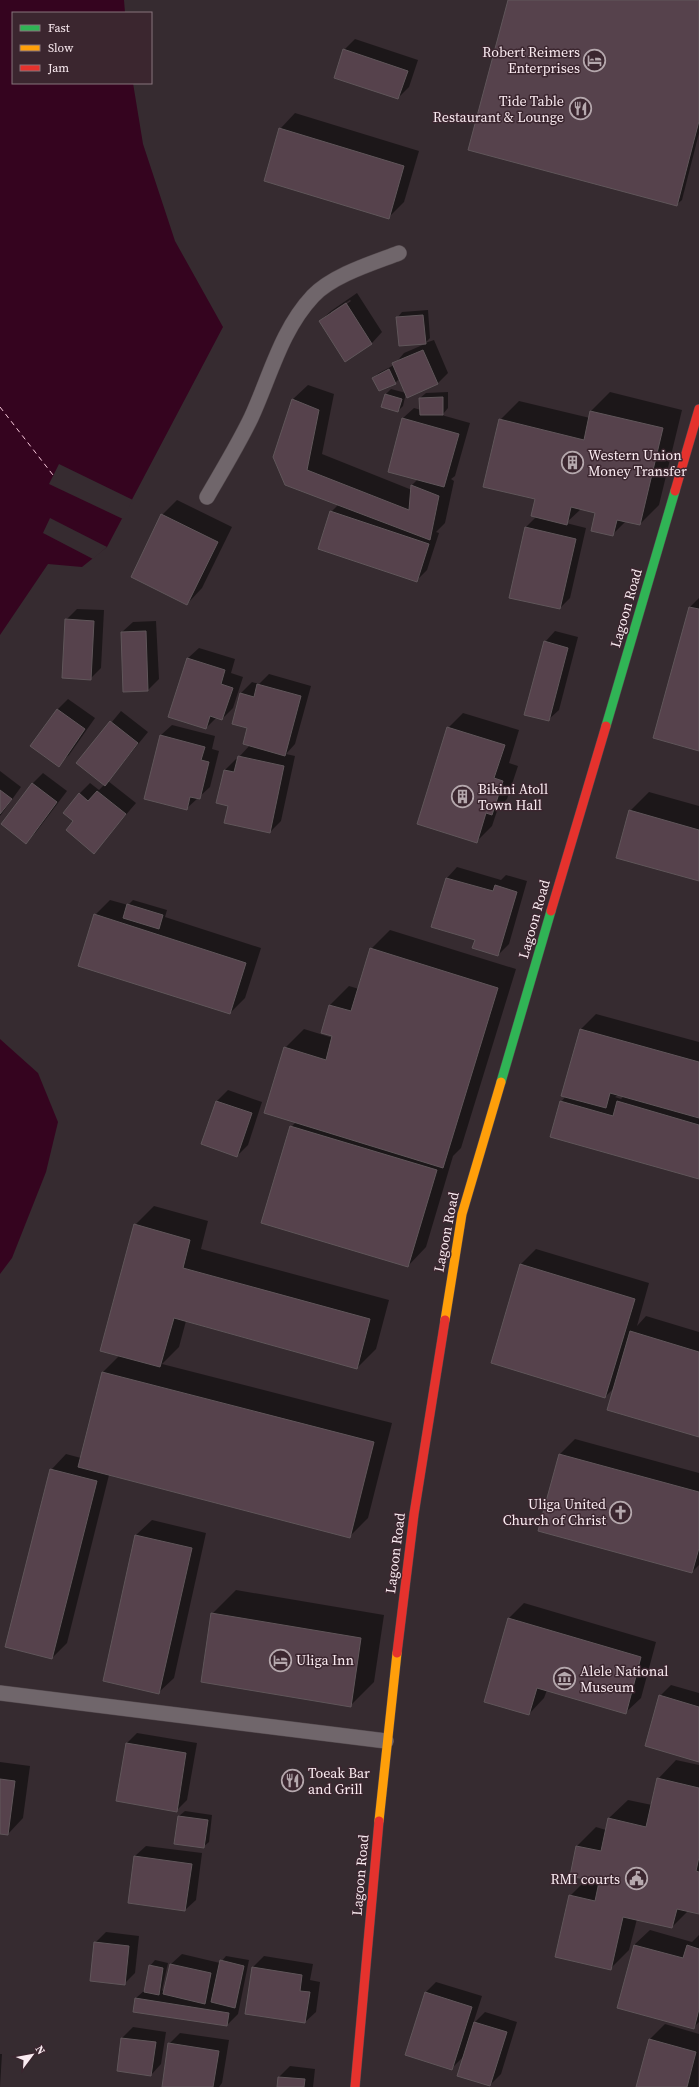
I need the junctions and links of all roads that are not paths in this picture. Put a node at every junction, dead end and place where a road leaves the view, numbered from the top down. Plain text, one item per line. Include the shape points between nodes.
1 (399, 253) dead end
2 (699, 409) edge
3 (207, 497) dead end
4 (0, 1693) edge
5 (386, 1741) junction
6 (355, 2087) edge

1 - 3 lane via 354,271 313,296 281,346 251,418
2 - 5 main road, Lagoon Road via 462,1214 414,1514
4 - 5 lane
5 - 6 main road, Lagoon Road

